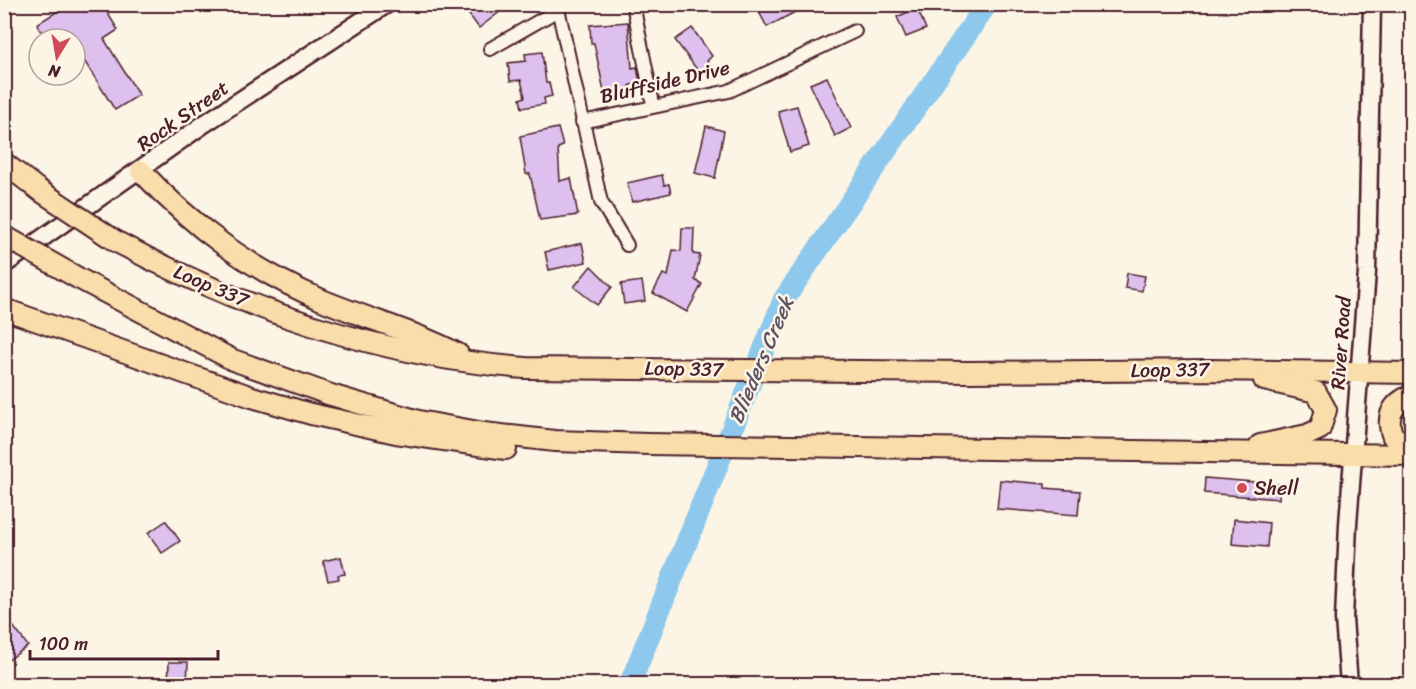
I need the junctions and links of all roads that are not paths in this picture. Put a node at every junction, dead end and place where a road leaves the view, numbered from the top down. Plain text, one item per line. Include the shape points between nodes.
1 (387, 4) edge
2 (633, 4) edge
3 (1372, 4) edge
4 (558, 7) edge
5 (855, 31) dead end
6 (490, 50) dead end
7 (653, 105) junction
8 (582, 122) junction
9 (4, 163) edge
10 (141, 171) junction
11 (4, 236) edge
12 (627, 245) dead end
13 (4, 265) edge
14 (4, 309) edge
15 (479, 364) junction
16 (1209, 370) junction
17 (1360, 374) junction
18 (1412, 374) edge
19 (1412, 395) edge
20 (648, 444) junction
21 (1412, 445) edge
22 (1224, 452) junction
23 (1354, 454) junction
24 (1412, 455) edge
25 (1349, 684) edge

1 - 10 street, Rock Street via 204,124
2 - 7 street
3 - 17 street, River Road via 1367,272
4 - 6 street
4 - 8 street
5 - 7 street, Bluffside Drive via 729,91
7 - 8 street, Bluffside Drive
8 - 12 street via 601,202
9 - 15 main road, Loop 337, bridge via 117,242 198,282 277,313
10 - 13 street, Rock Street
10 - 15 main road via 190,221 253,264 321,299 423,335
11 - 20 main road, bridge via 233,360 331,395 408,417 507,436
14 - 20 main road via 252,397 396,433 464,445 533,451
15 - 16 main road, Loop 337 via 526,368 969,372
16 - 17 main road, Loop 337
16 - 22 main road via 1316,392 1326,410 1320,429 1307,435
17 - 18 main road, Loop 337
17 - 23 street, River Road
19 - 21 main road via 1392,409 1389,426 1393,436
20 - 22 main road
22 - 23 main road
23 - 24 main road
23 - 25 street, River Road via 1344,620

